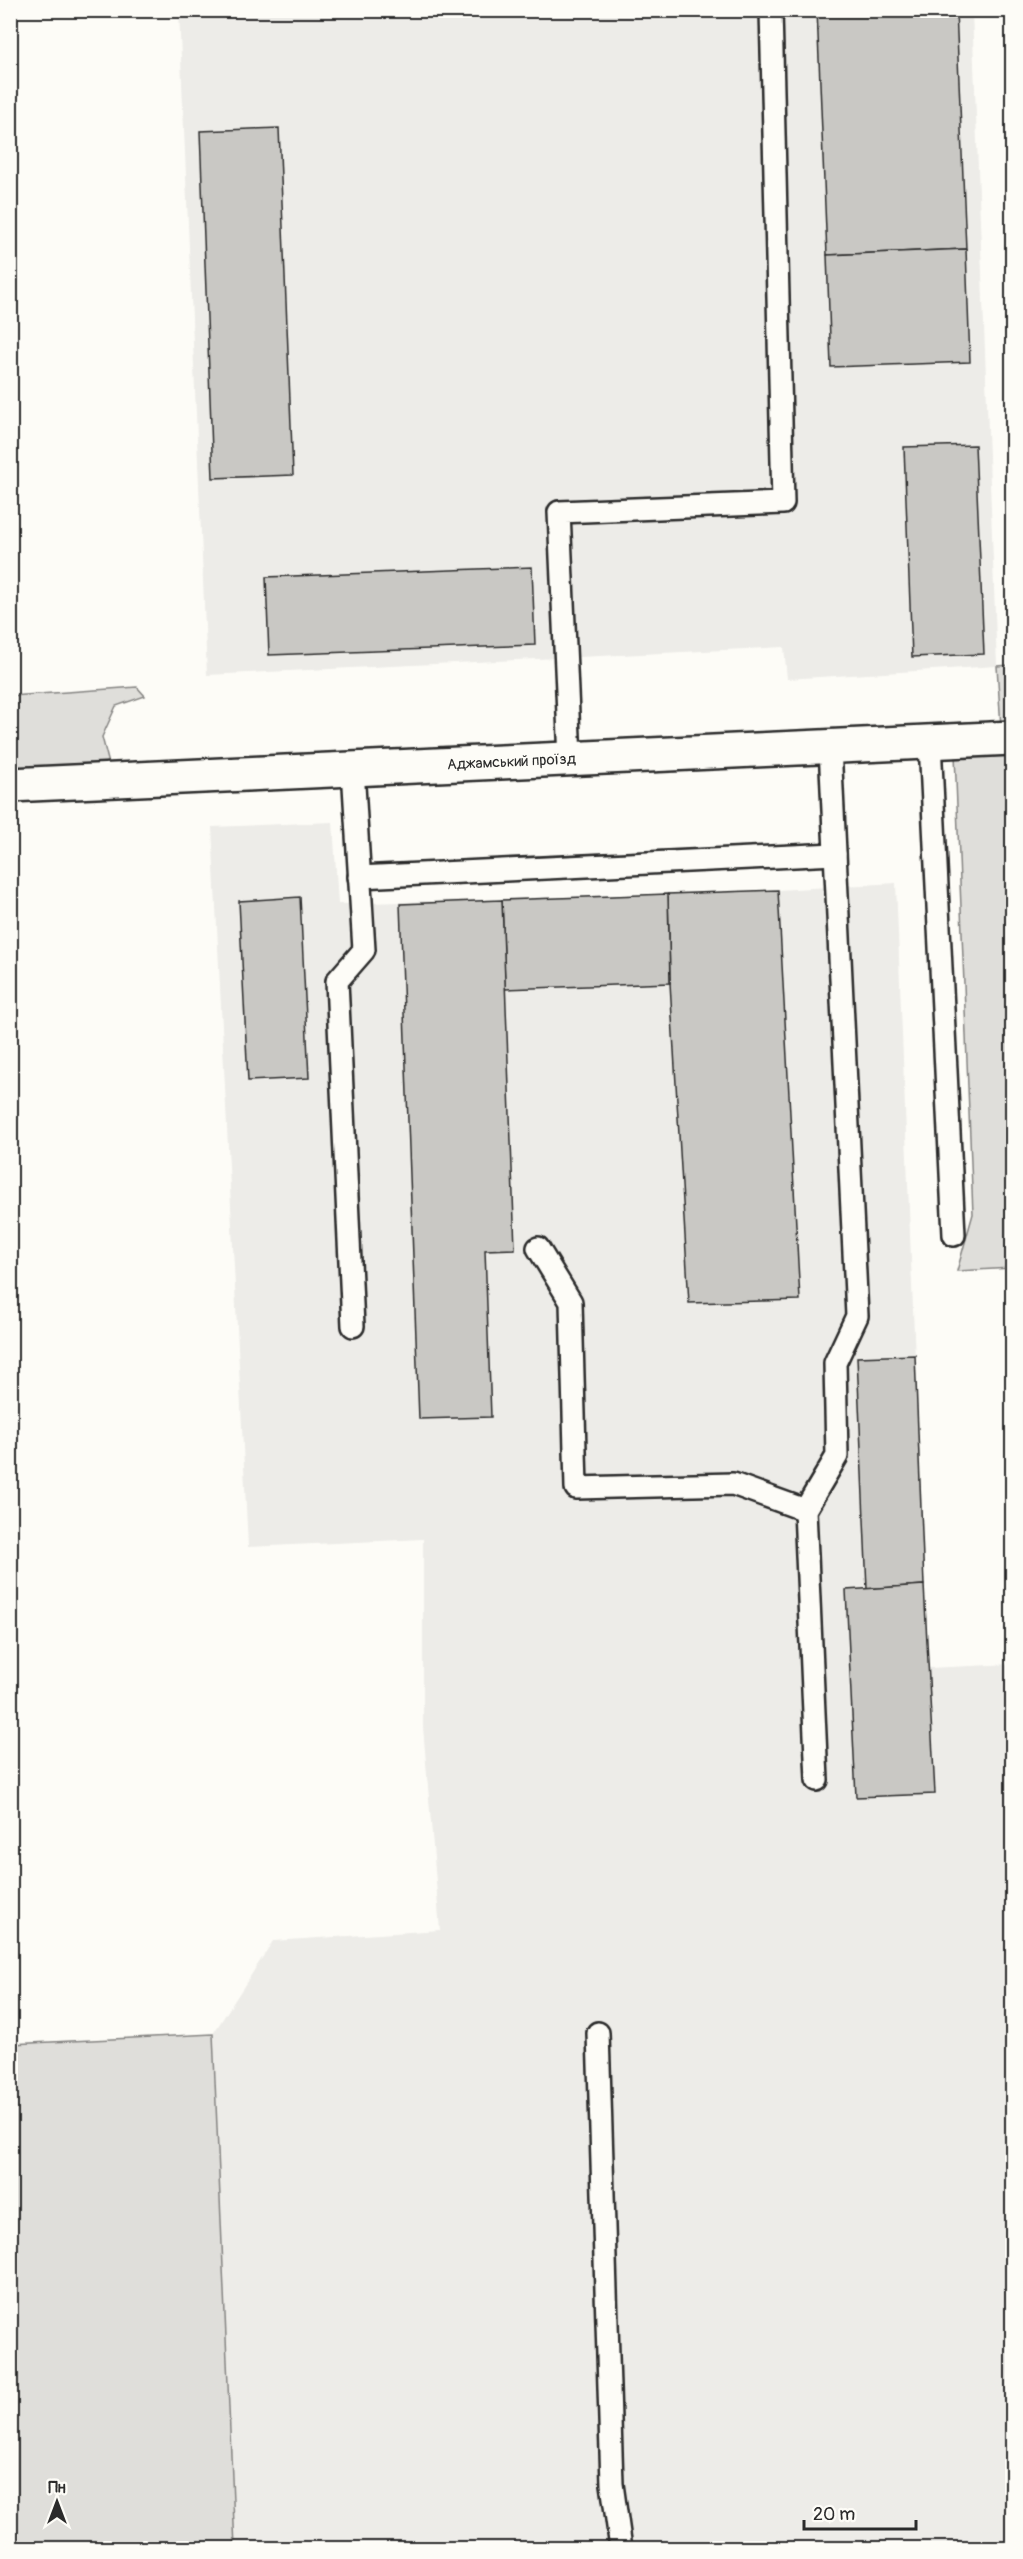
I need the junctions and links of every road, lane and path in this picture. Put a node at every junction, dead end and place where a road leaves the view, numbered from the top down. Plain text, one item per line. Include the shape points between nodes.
1 (771, 10) edge
2 (1012, 738) edge
3 (930, 742) junction
4 (830, 747) junction
5 (570, 759) junction
6 (353, 769) junction
7 (10, 785) edge
8 (835, 854) junction
9 (359, 877) junction
10 (954, 1235) dead end
11 (538, 1248) dead end
12 (353, 1326) dead end
13 (805, 1510) junction
14 (817, 1780) dead end
15 (598, 2033) dead end
16 (621, 2548) edge

1 - 5 lane via 783,503 559,512
2 - 3 street, Аджамський проїзд
3 - 4 street, Аджамський проїзд
3 - 10 lane
4 - 5 street, Аджамський проїзд
4 - 8 lane
5 - 6 street, Аджамський проїзд
6 - 7 street, Аджамський проїзд
6 - 9 lane
8 - 9 lane
8 - 13 lane via 857,1316 835,1363 837,1456
9 - 12 lane via 364,950 337,981
11 - 13 lane via 571,1302 576,1488 733,1484
13 - 14 lane
15 - 16 lane via 612,2484

